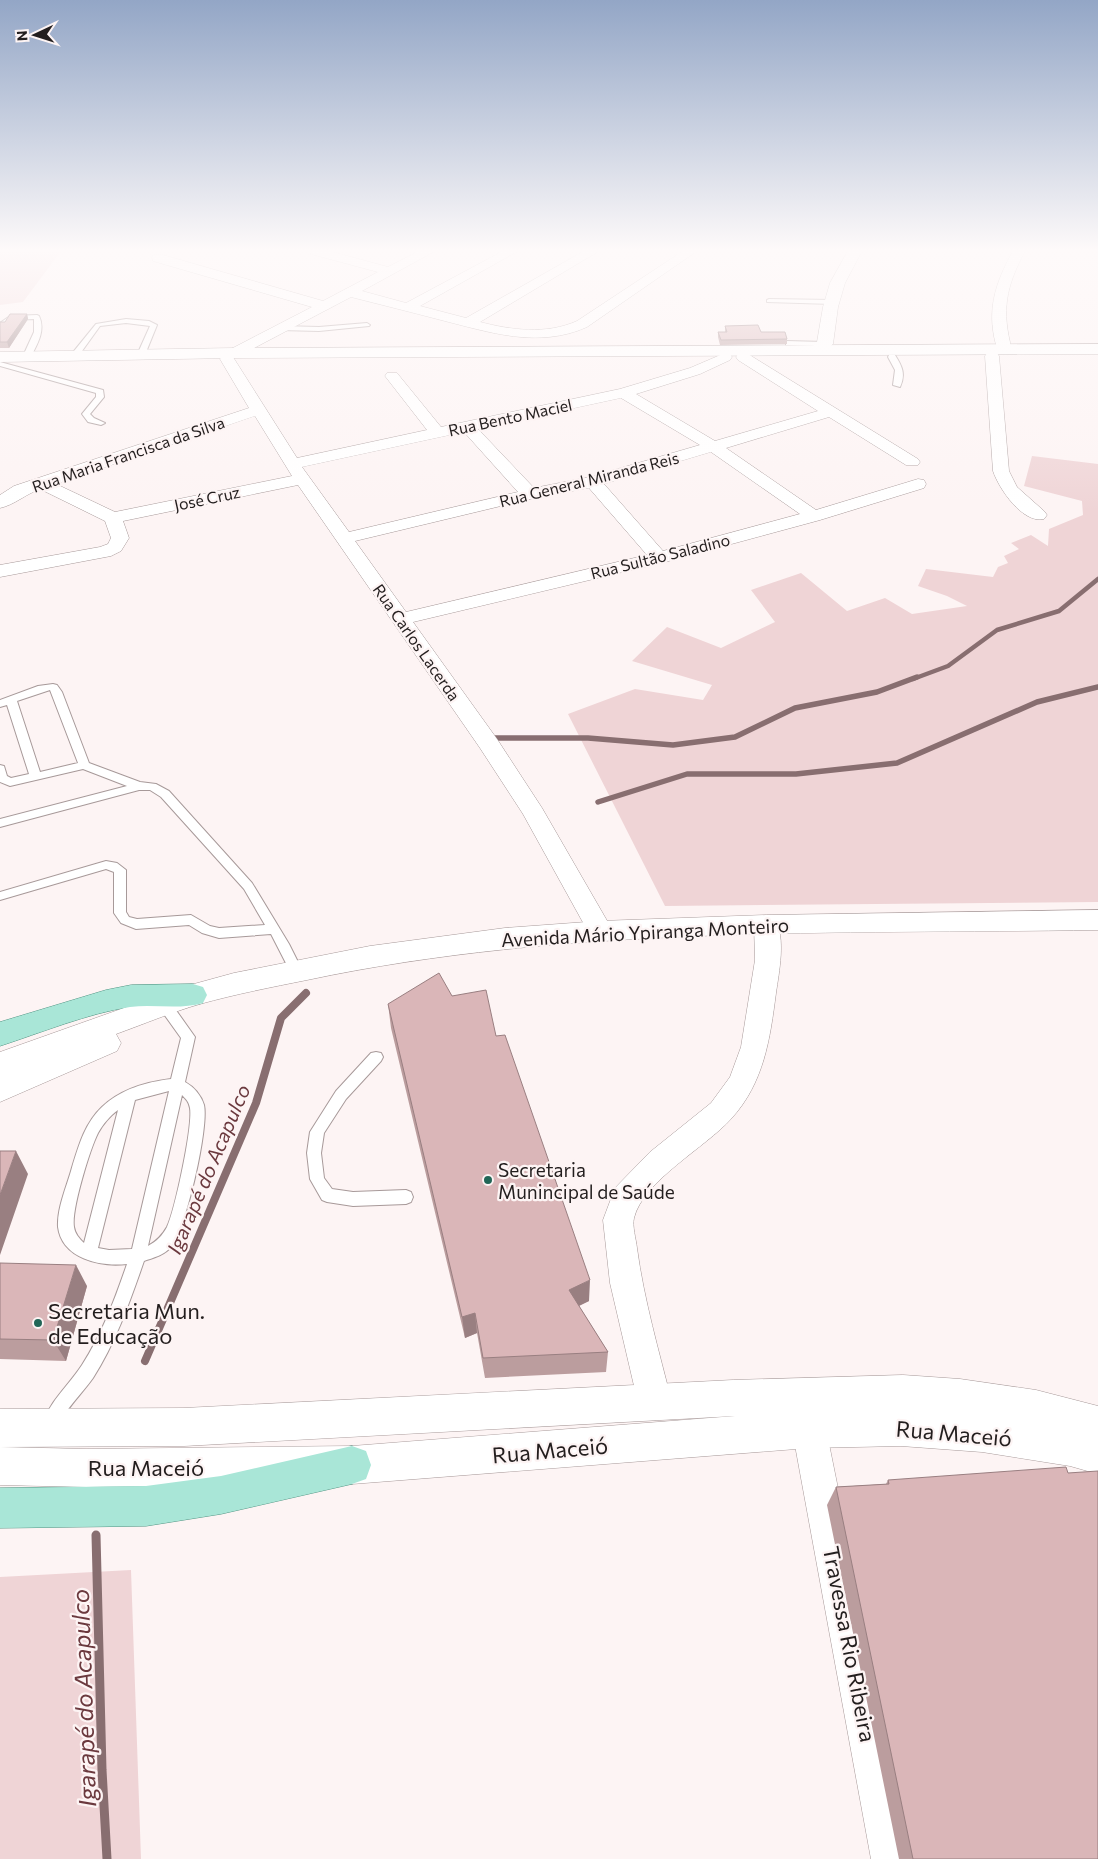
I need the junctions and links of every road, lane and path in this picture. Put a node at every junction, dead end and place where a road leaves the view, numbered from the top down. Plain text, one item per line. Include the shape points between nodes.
1 (35, 338) edge
2 (88, 338) edge
3 (148, 338) edge
4 (263, 338) edge
5 (824, 338) edge
6 (998, 338) edge
7 (823, 341) junction
8 (1098, 349) edge
9 (844, 350) junction
10 (733, 352) junction
11 (998, 353) junction
12 (140, 355) junction
13 (1098, 355) edge
14 (27, 356) junction
15 (74, 356) junction
16 (104, 356) junction
17 (230, 356) junction
18 (892, 356) junction
19 (0, 357) edge
20 (0, 364) edge
21 (392, 376) dead end
22 (897, 385) dead end
23 (623, 392) junction
24 (258, 410) junction
25 (830, 412) junction
26 (100, 423) dead end
27 (468, 427) junction
28 (437, 433) junction
29 (714, 447) junction
30 (912, 462) dead end
31 (297, 471) junction
32 (593, 482) junction
33 (41, 483) junction
34 (0, 484) edge
35 (918, 484) dead end
36 (20, 490) junction
37 (530, 494) junction
38 (0, 503) edge
39 (1038, 515) dead end
40 (814, 516) junction
41 (113, 518) junction
42 (346, 538) junction
43 (659, 558) junction
44 (0, 571) edge
45 (400, 619) junction
46 (11, 700) junction
47 (0, 704) edge
48 (84, 765) junction
49 (0, 768) edge
50 (36, 777) junction
51 (139, 786) junction
52 (0, 823) edge
53 (0, 896) edge
54 (1098, 920) edge
55 (766, 925) junction
56 (274, 929) junction
57 (600, 930) junction
58 (296, 970) junction
59 (193, 995) junction
60 (168, 1010) junction
61 (0, 1034) edge
62 (376, 1057) dead end
63 (0, 1064) edge
64 (177, 1084) junction
65 (0, 1089) edge
66 (129, 1095) junction
67 (406, 1197) dead end
68 (89, 1254) junction
69 (138, 1256) junction
70 (655, 1403) junction
71 (1098, 1424) edge
72 (0, 1428) edge
73 (48, 1428) junction
74 (808, 1429) junction
75 (1098, 1455) edge
76 (352, 1465) junction
77 (0, 1466) edge
78 (0, 1508) edge
79 (892, 1859) edge

1 - 14 lane
2 - 15 lane
3 - 12 lane
4 - 17 street
5 - 7 main road
6 - 11 street
7 - 9 main road
7 - 9 main road
7 - 10 main road
8 - 11 main road
9 - 11 main road
10 - 17 main road
10 - 18 main road
10 - 23 street, Rua Bento Maciel via 695,371
10 - 25 street
11 - 13 main road
11 - 18 main road
11 - 39 street via 1001,471 1004,482 1016,499
12 - 16 main road
12 - 17 main road
14 - 15 main road
14 - 19 main road
15 - 16 main road
16 - 17 main road
17 - 24 street, Rua Carlos Lacerda
18 - 22 lane via 901,376
20 - 26 lane via 100,392 100,397 86,414
21 - 28 street
23 - 27 street, Rua Bento Maciel
23 - 29 street
24 - 31 street, Rua Carlos Lacerda
24 - 33 street, Rua Maria Francisca da Silva
25 - 29 street, Rua General Miranda Reis
25 - 30 street
27 - 28 street, Rua Bento Maciel
27 - 37 street
28 - 31 street, Rua Bento Maciel
29 - 32 street, Rua General Miranda Reis
29 - 40 street
31 - 41 street, José Cruz
31 - 42 street, Rua Carlos Lacerda
32 - 37 street, Rua General Miranda Reis
32 - 43 street
33 - 36 street, Rua Maria Francisca da Silva
33 - 41 street
34 - 36 street
35 - 40 street, Rua Sultão Saladino
36 - 38 street, Rua Maria Francisca da Silva
37 - 42 street, Rua General Miranda Reis
40 - 43 street, Rua Sultão Saladino
41 - 44 street via 120,538 115,547 105,552
42 - 45 street, Rua Carlos Lacerda
43 - 45 street, Rua Sultão Saladino
45 - 57 street, Rua Carlos Lacerda via 534,813
46 - 47 lane
46 - 48 lane via 42,688 53,688
46 - 50 lane
48 - 50 lane
48 - 51 lane
49 - 50 lane via 2,778 10,782
51 - 52 lane
51 - 56 lane via 152,786 165,794 248,886
53 - 56 lane via 106,865 120,870 120,912 125,920 136,924 191,920 206,930 219,933
54 - 55 main road, Avenida Mário Ypiranga Monteiro
55 - 57 main road, Avenida Mário Ypiranga Monteiro
55 - 70 street via 768,960 755,1047 742,1082 722,1111 660,1161 626,1197 618,1220 626,1283
56 - 58 lane
57 - 58 main road, Avenida Mário Ypiranga Monteiro via 505,938 370,956
58 - 59 main road, Avenida Mário Ypiranga Monteiro
59 - 60 main road
59 - 61 main road via 131,996 106,1001
59 - 63 main road, Avenida Mário Ypiranga Monteiro
60 - 64 lane via 188,1038
60 - 65 main road via 102,1046
62 - 67 lane via 341,1095 317,1132 314,1153 317,1179 327,1195 353,1199
64 - 66 lane
64 - 69 lane
64 - 69 lane via 194,1098 198,1116 177,1220 164,1244
66 - 68 lane
66 - 68 lane via 107,1109 97,1120 68,1212 66,1228 70,1240
68 - 69 lane
69 - 73 lane via 114,1323 87,1372 54,1414
70 - 71 main road, Rua Maceió via 903,1394 960,1397 1036,1408
70 - 73 main road, Rua Maceió via 184,1427
72 - 73 main road, Rua Maceió
74 - 75 main road, Rua Maceió via 900,1427 982,1433 1070,1447
74 - 76 main road, Rua Maceió
74 - 79 street, Travessa Rio Ribeira
76 - 77 main road, Rua Maceió
76 - 78 main road via 221,1495 146,1506

